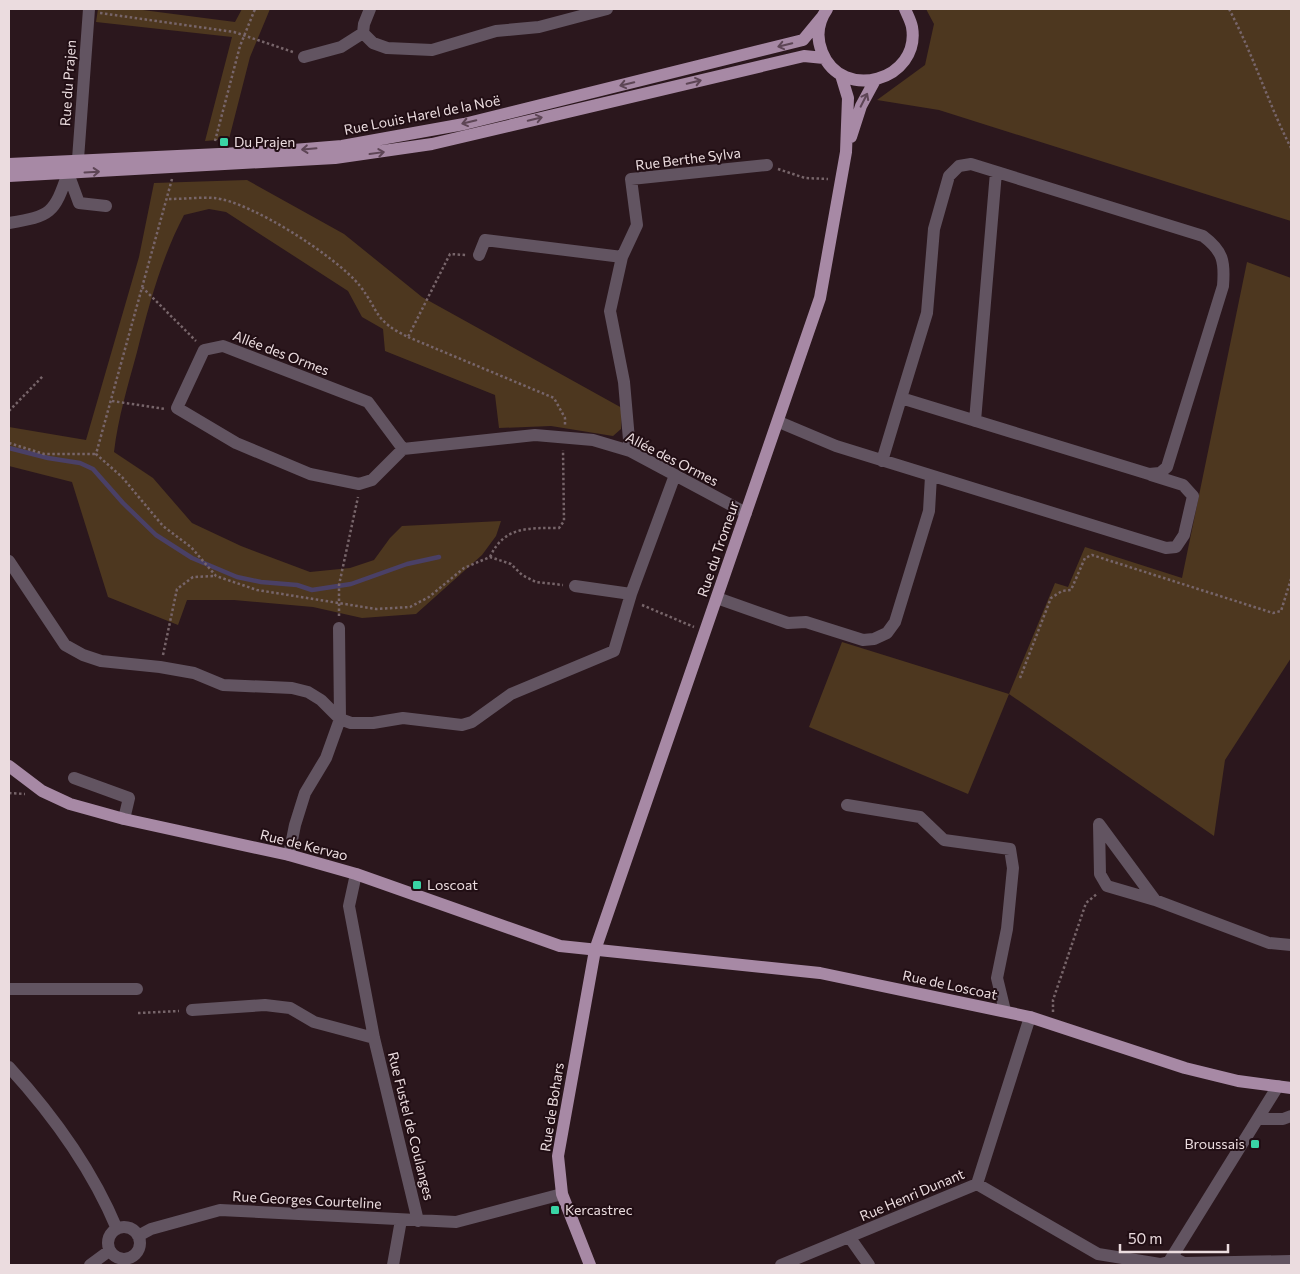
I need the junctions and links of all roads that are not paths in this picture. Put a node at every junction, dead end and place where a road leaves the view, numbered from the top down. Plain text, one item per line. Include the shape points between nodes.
1 (370, 9) edge
2 (607, 9) edge
3 (905, 9) edge
4 (89, 10) edge
5 (824, 13) edge
6 (364, 33) junction
7 (304, 57) road end
8 (824, 58) junction
9 (841, 75) junction
10 (874, 82) junction
11 (846, 152) junction
12 (78, 159) junction
13 (9, 164) edge
14 (767, 165) road end
15 (996, 172) junction
16 (68, 173) junction
17 (9, 176) edge
18 (106, 206) dead end
19 (9, 224) edge
20 (479, 255) road end
21 (622, 257) junction
22 (902, 398) junction
23 (975, 421) junction
24 (779, 422) junction
25 (403, 449) junction
26 (630, 451) junction
27 (882, 461) junction
28 (1149, 474) junction
29 (675, 475) junction
30 (931, 476) junction
31 (746, 513) junction
32 (9, 562) edge
33 (575, 586) road end
34 (631, 594) junction
35 (717, 598) junction
36 (339, 628) road end
37 (340, 719) junction
38 (9, 766) edge
39 (74, 778) dead end
40 (847, 805) dead end
41 (124, 819) junction
42 (289, 855) junction
43 (356, 874) junction
44 (1156, 900) junction
45 (1291, 945) edge
46 (595, 950) junction
47 (9, 989) edge
48 (137, 989) dead end
49 (192, 1010) road end
50 (1005, 1011) junction
51 (1030, 1017) junction
52 (374, 1038) junction
53 (9, 1067) edge
54 (1278, 1086) junction
55 (1291, 1088) edge
56 (1291, 1116) edge
57 (1259, 1119) junction
58 (977, 1184) junction
59 (562, 1194) junction
60 (401, 1220) junction
61 (418, 1221) junction
62 (117, 1229) junction
63 (138, 1236) junction
64 (850, 1238) junction
65 (109, 1251) junction
66 (133, 1261) edge
67 (1291, 1261) edge
68 (1168, 1264) edge
69 (90, 1265) edge
70 (393, 1265) edge
71 (590, 1265) edge
72 (781, 1265) edge
73 (870, 1265) edge

1 - 6 street
2 - 6 street via 539,27 496,31 432,50 387,48 373,43
3 - 10 main road via 912,26 912,45 905,62 891,75
4 - 12 street, Rue du Prajen
5 - 8 main road via 819,38
5 -> 12 main road, Rue Louis Harel de la Noë via 803,40 405,136 281,151
6 - 7 street via 341,47
8 - 9 main road
16 -> 8 main road, Rue Louis Harel de la Noë via 335,158 405,148 804,56
9 - 10 main road via 857,82
9 - 11 main road, Rue du Tromeur via 848,98
11 -> 10 main road, Rue du Tromeur via 861,106
11 - 24 main road, Rue du Tromeur via 820,298
12 - 13 main road, Rue Louis Harel de la Noë
14 - 21 street, Rue Berthe Sylva via 631,179 636,225
15 - 22 street via 971,164 959,166 949,176 934,229 927,313
15 - 23 street
15 - 28 street via 1202,236 1215,245 1222,256 1223,286 1167,467 1160,473
16 - 17 main road, Rue Louis Harel de la Noë
16 - 18 street via 79,204
16 - 19 street via 58,202 42,217
20 - 21 street via 485,240
21 - 26 street, Rue Berthe Sylva via 610,311 624,382
22 - 23 street
22 - 27 street
23 - 28 street
24 - 27 street
24 - 31 main road, Rue du Tromeur
25 - 25 street, Allée des Ormes via 368,402 224,346 204,350 177,408 236,444 310,474 359,484 372,480
25 - 26 street, Allée des Ormes via 535,435 593,440
26 - 29 street, Allée des Ormes
27 - 30 street
28 - 30 street via 1183,485 1193,496 1184,534 1176,547 1166,548
29 - 31 street, Allée des Ormes
29 - 34 street
30 - 35 street via 929,511 895,622 887,633 863,640 806,622 788,623
31 - 35 main road, Rue du Tromeur
32 - 37 street via 66,645 83,655 101,661 194,673 223,685 292,688 321,700
33 - 34 street
34 - 37 street via 614,651 511,694 472,722 454,725 403,718 351,723
35 - 46 main road, Rue du Tromeur
36 - 37 street
37 - 42 street via 326,758 305,793
38 - 41 main road, Rue de Kervao via 42,791 70,804
39 - 41 street via 129,798
40 - 50 street via 920,817 944,840 1010,850 1013,868 1007,929 997,978
41 - 42 main road, Rue de Kervao
42 - 43 main road, Rue de Kervao
43 - 46 main road, Rue de Kervao via 560,946
43 - 52 street, Rue Fustel de Coulanges via 349,906
44 - 44 street via 1099,824 1100,874 1106,886
44 - 45 street via 1269,943
46 - 50 main road, Rue de Loscoat via 820,973
46 - 59 main road, Rue de Bohars via 558,1156
47 - 48 street
49 - 52 street, Rue Fustel de Coulanges via 265,1005 290,1008 314,1022
50 - 51 main road, Rue de Loscoat
51 - 54 main road, Rue de Loscoat via 1184,1068 1238,1081
51 - 58 street, Rue Henri Dunant
52 - 61 street, Rue Fustel de Coulanges
53 - 62 street via 66,1138
54 - 55 main road, Rue de Loscoat
54 - 57 street
56 - 57 street
57 - 68 street
58 - 64 street, Rue Henri Dunant
58 - 68 street via 1098,1254
59 - 61 street, Rue Georges Courteline via 456,1222
59 - 71 main road, Rue de Bohars
60 - 61 street, Rue Georges Courteline
60 - 63 street, Rue Georges Courteline via 220,1210 151,1229
60 - 70 street
62 - 63 street via 126,1227
62 - 65 street via 108,1238
63 - 66 street via 140,1246
64 - 72 street, Rue Henri Dunant
64 - 73 street
65 - 66 street via 116,1258
65 - 69 street
67 - 68 street via 1184,1263 1178,1260

